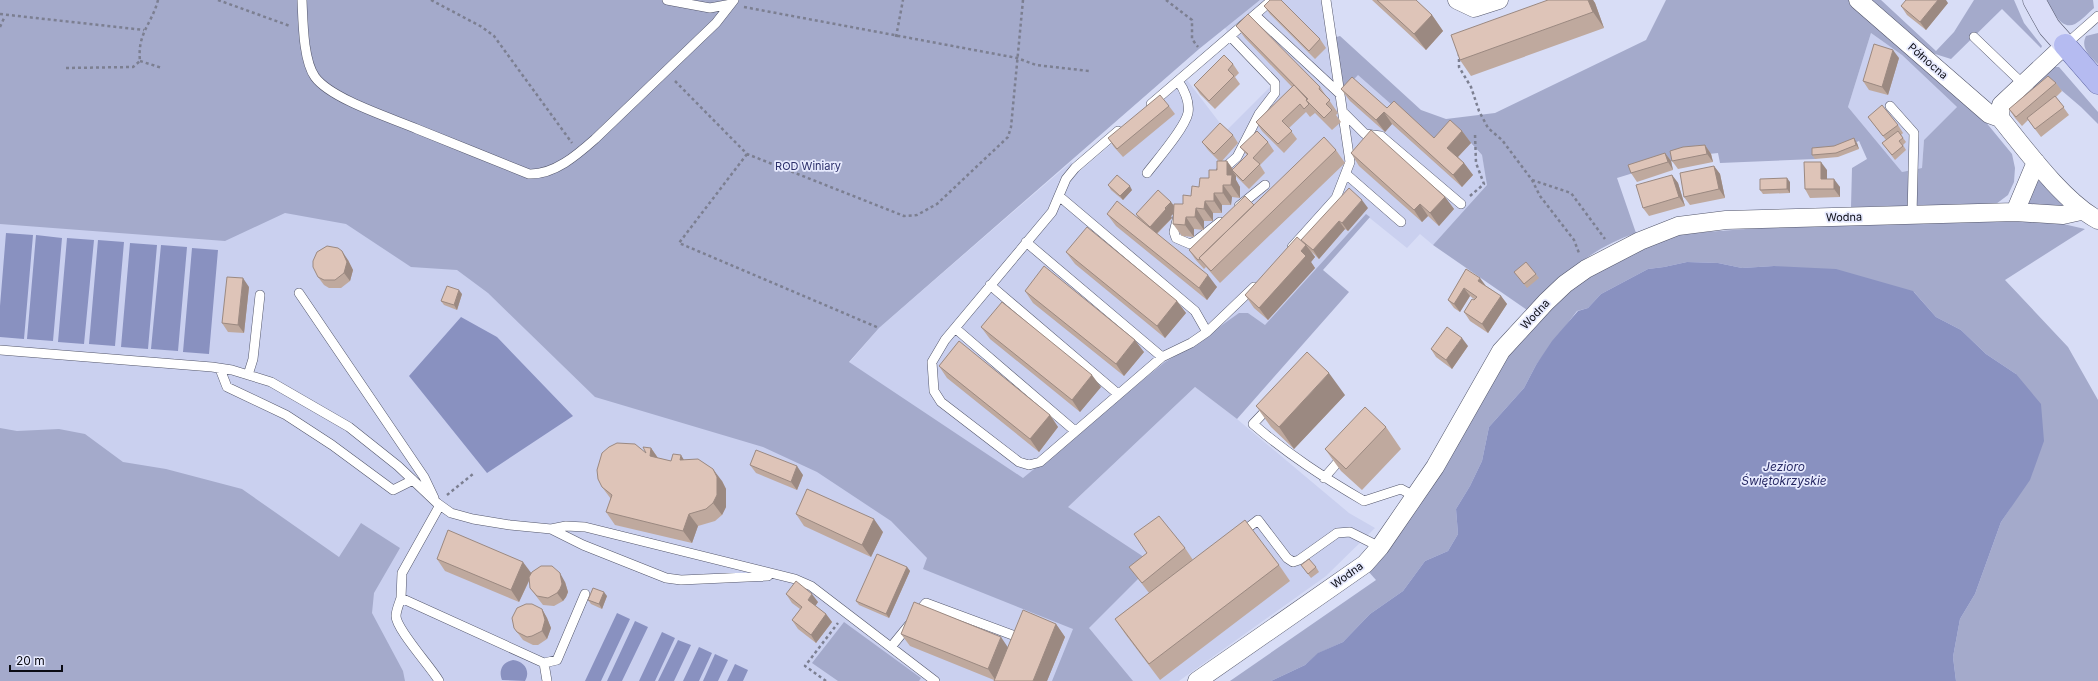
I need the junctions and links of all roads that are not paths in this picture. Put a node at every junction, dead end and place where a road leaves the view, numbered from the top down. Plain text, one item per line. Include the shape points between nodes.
1 (302, 0) edge
2 (668, 0) edge
3 (1272, 0) edge
4 (1326, 0) edge
5 (1457, 0) edge
6 (1499, 0) edge
7 (1858, 0) edge
8 (2034, 0) edge
9 (733, 2) edge
10 (1255, 15) junction
11 (2098, 16) edge
12 (1230, 36) junction
13 (1974, 37) dead end
14 (2065, 45) junction
15 (1178, 81) junction
16 (2098, 83) edge
17 (2023, 84) junction
18 (1340, 94) junction
19 (1890, 106) dead end
20 (1141, 112) edge
21 (1343, 112) junction
22 (2000, 118) junction
23 (1123, 127) edge
24 (2036, 162) junction
25 (1147, 173) dead end
26 (1346, 174) junction
27 (1216, 176) edge
28 (1265, 185) dead end
29 (1059, 196) junction
30 (1461, 204) road end
31 (1183, 210) edge
32 (2081, 211) junction
33 (2015, 212) junction
34 (1912, 215) junction
35 (2098, 220) edge
36 (1401, 222) dead end
37 (1026, 242) junction
38 (1286, 254) edge
39 (1259, 282) edge
40 (990, 285) junction
41 (299, 293) dead end
42 (260, 295) dead end
43 (955, 328) junction
44 (1207, 332) junction
45 (0, 350) edge
46 (1162, 357) junction
47 (220, 368) junction
48 (248, 375) junction
49 (1118, 394) junction
50 (1279, 397) edge
51 (1075, 431) junction
52 (1348, 451) edge
53 (1324, 478) junction
54 (413, 480) junction
55 (1414, 496) junction
56 (438, 504) junction
57 (551, 529) junction
58 (1234, 539) edge
59 (1380, 547) junction
60 (779, 576) junction
61 (585, 594) dead end
62 (400, 598) junction
63 (1018, 637) edge
64 (891, 647) junction
65 (544, 663) junction
66 (439, 681) edge
67 (547, 681) edge
68 (935, 681) edge
69 (1197, 681) edge

1 - 9 lane via 308,60 314,76 321,83 350,102 530,174 541,174 579,153 716,23
2 - 9 lane via 710,8
3 - 10 lane
4 - 18 lane
5 - 6 street via 1474,8
7 - 22 street, Północna via 1989,114
8 - 14 street via 2049,27
10 - 12 lane
10 - 18 lane
11 - 14 lane
12 - 15 lane
12 - 27 lane via 1275,83 1275,93 1259,114 1237,156
13 - 17 lane
14 - 16 main road
14 - 17 street
15 - 20 lane
15 - 25 lane via 1187,99 1188,113 1181,127
17 - 22 street via 2001,105
18 - 21 lane
19 - 34 lane via 1914,133
21 - 26 lane via 1350,162
21 - 30 lane via 1365,134 1381,136
22 - 24 street
23 - 29 lane via 1075,168 1066,178
24 - 32 street
24 - 33 street
26 - 36 lane
26 - 38 lane via 1336,198
28 - 31 lane via 1190,244 1176,238 1174,232 1176,218
29 - 37 lane via 1052,212
29 - 44 lane via 1195,311
32 - 33 street, Wodna via 2063,214
32 - 35 street
33 - 34 street, Wodna
34 - 55 street, Wodna via 1726,220 1678,226 1614,253 1565,284 1501,351 1434,467
37 - 40 lane
37 - 46 lane
39 - 44 lane
40 - 43 lane
40 - 49 lane
41 - 56 lane via 424,477
42 - 48 lane via 253,359
43 - 51 lane
43 - 51 lane via 932,362 934,390 941,402 1019,462 1029,465 1040,462
44 - 46 lane
45 - 47 lane
46 - 49 lane
47 - 48 lane
47 - 54 lane via 227,387 239,395 286,415 393,490
48 - 54 lane via 271,382 349,427
49 - 51 lane
50 - 53 lane via 1253,424 1289,454
52 - 53 lane
53 - 55 lane via 1364,501 1401,489
54 - 56 lane
55 - 59 street, Wodna
56 - 57 lane via 451,513 473,519
56 - 62 lane via 402,573
57 - 60 lane via 566,526 585,528
57 - 60 lane via 583,545 666,578 681,580
58 - 59 lane via 1258,520 1287,558 1293,562 1337,533 1350,532
59 - 69 street, Wodna via 1365,564
60 - 64 lane via 796,579 811,586
61 - 65 lane via 557,660
62 - 65 lane
62 - 66 lane via 396,617 403,633
63 - 64 lane via 926,603
64 - 68 lane
65 - 67 lane

